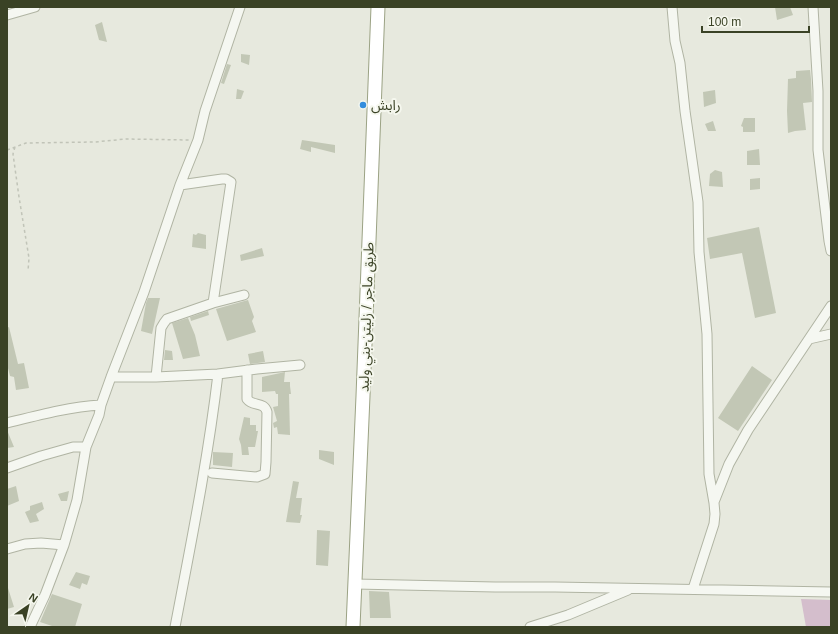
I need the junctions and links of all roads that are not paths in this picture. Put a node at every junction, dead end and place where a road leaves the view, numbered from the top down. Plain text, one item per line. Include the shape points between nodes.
1 (35, 7) edge
2 (240, 7) edge
3 (378, 7) edge
4 (672, 7) edge
5 (813, 7) edge
6 (7, 15) edge
7 (180, 185) junction
8 (831, 251) edge
9 (244, 295) dead end
10 (213, 303) junction
11 (831, 306) edge
12 (831, 334) edge
13 (809, 339) junction
14 (300, 365) dead end
15 (247, 370) junction
16 (218, 374) junction
17 (111, 377) junction
18 (156, 377) junction
19 (101, 405) junction
20 (7, 423) edge
21 (86, 447) junction
22 (7, 468) edge
23 (212, 473) dead end
24 (714, 503) junction
25 (64, 545) junction
26 (7, 549) edge
27 (355, 584) junction
28 (631, 589) junction
29 (693, 589) junction
30 (831, 592) edge
31 (30, 627) edge
32 (176, 627) edge
33 (353, 627) edge
34 (530, 627) edge

1 - 6 street
2 - 7 street via 205,111 198,140
3 - 27 highway, طريق ماجر / زليتن-بني وليد
4 - 24 street via 698,202 699,252 707,334 709,474
5 - 8 street via 818,91 818,150
7 - 10 street via 222,179 231,182
7 - 17 street via 144,292
9 - 10 street
10 - 18 street via 167,319 161,328
11 - 13 street
12 - 13 street
13 - 24 street via 748,430 729,464
14 - 15 street
15 - 16 street
15 - 23 street via 247,399 250,403 262,405 267,412 265,474 257,477
16 - 18 street
16 - 32 street via 203,479
17 - 18 street
17 - 19 street
19 - 20 street via 82,406
19 - 21 street
21 - 22 street via 73,447
21 - 25 street via 77,500
24 - 29 street via 714,524
25 - 26 street via 25,544
25 - 31 street
27 - 28 street
27 - 33 highway, طريق ماجر / زليتن-بني وليد
28 - 29 street
28 - 34 street via 568,615
29 - 30 street

